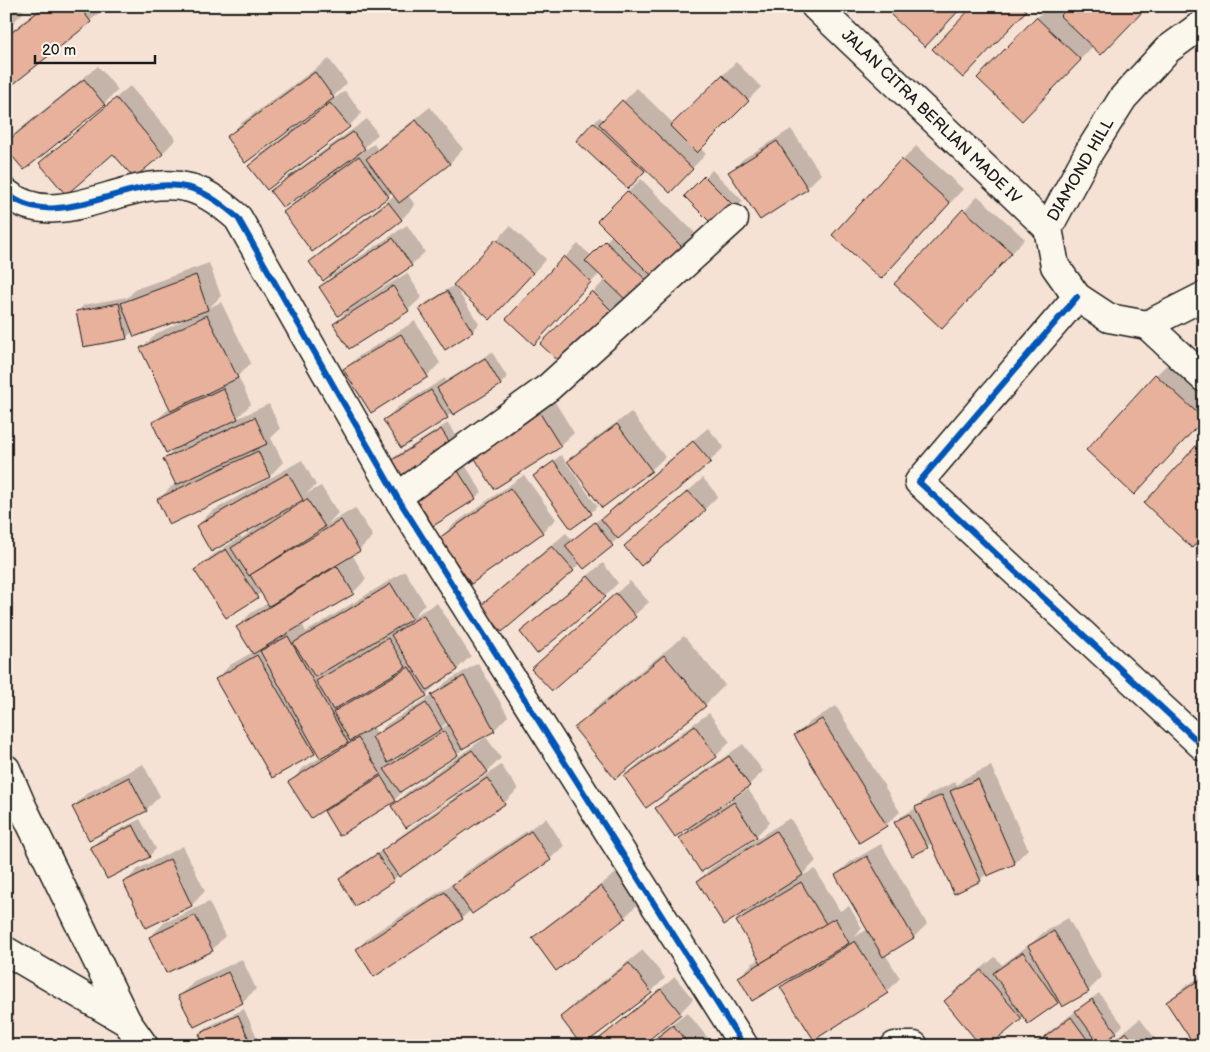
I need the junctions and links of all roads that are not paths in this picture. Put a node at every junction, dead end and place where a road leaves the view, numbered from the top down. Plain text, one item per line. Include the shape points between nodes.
1 (815, 6) edge
2 (1204, 23) edge
3 (6, 194) edge
4 (734, 219) dead end
5 (1048, 228) junction
6 (1204, 296) edge
7 (1077, 297) junction
8 (1147, 325) junction
9 (1204, 378) edge
10 (397, 497) junction
11 (1204, 747) edge
12 (6, 769) edge
13 (14, 812) edge
14 (6, 950) edge
15 (127, 1022) junction
16 (144, 1046) edge
17 (744, 1046) edge
18 (895, 1046) edge
19 (914, 1046) edge

1 - 5 street, JALAN CITRA BERLIAN MADE IV
2 - 5 street, DIAMOND HILL via 1167,50 1123,98
3 - 10 street via 32,208 55,210 164,185 190,188 217,201 238,218
4 - 10 street via 549,387
5 - 7 street, DIAMOND HILL via 1055,266
6 - 8 street
7 - 8 street, DIAMOND HILL via 1109,318
7 - 11 street via 920,482
8 - 9 street
10 - 17 street
12 - 13 street
13 - 15 street
14 - 15 street
15 - 16 street
18 - 19 street

